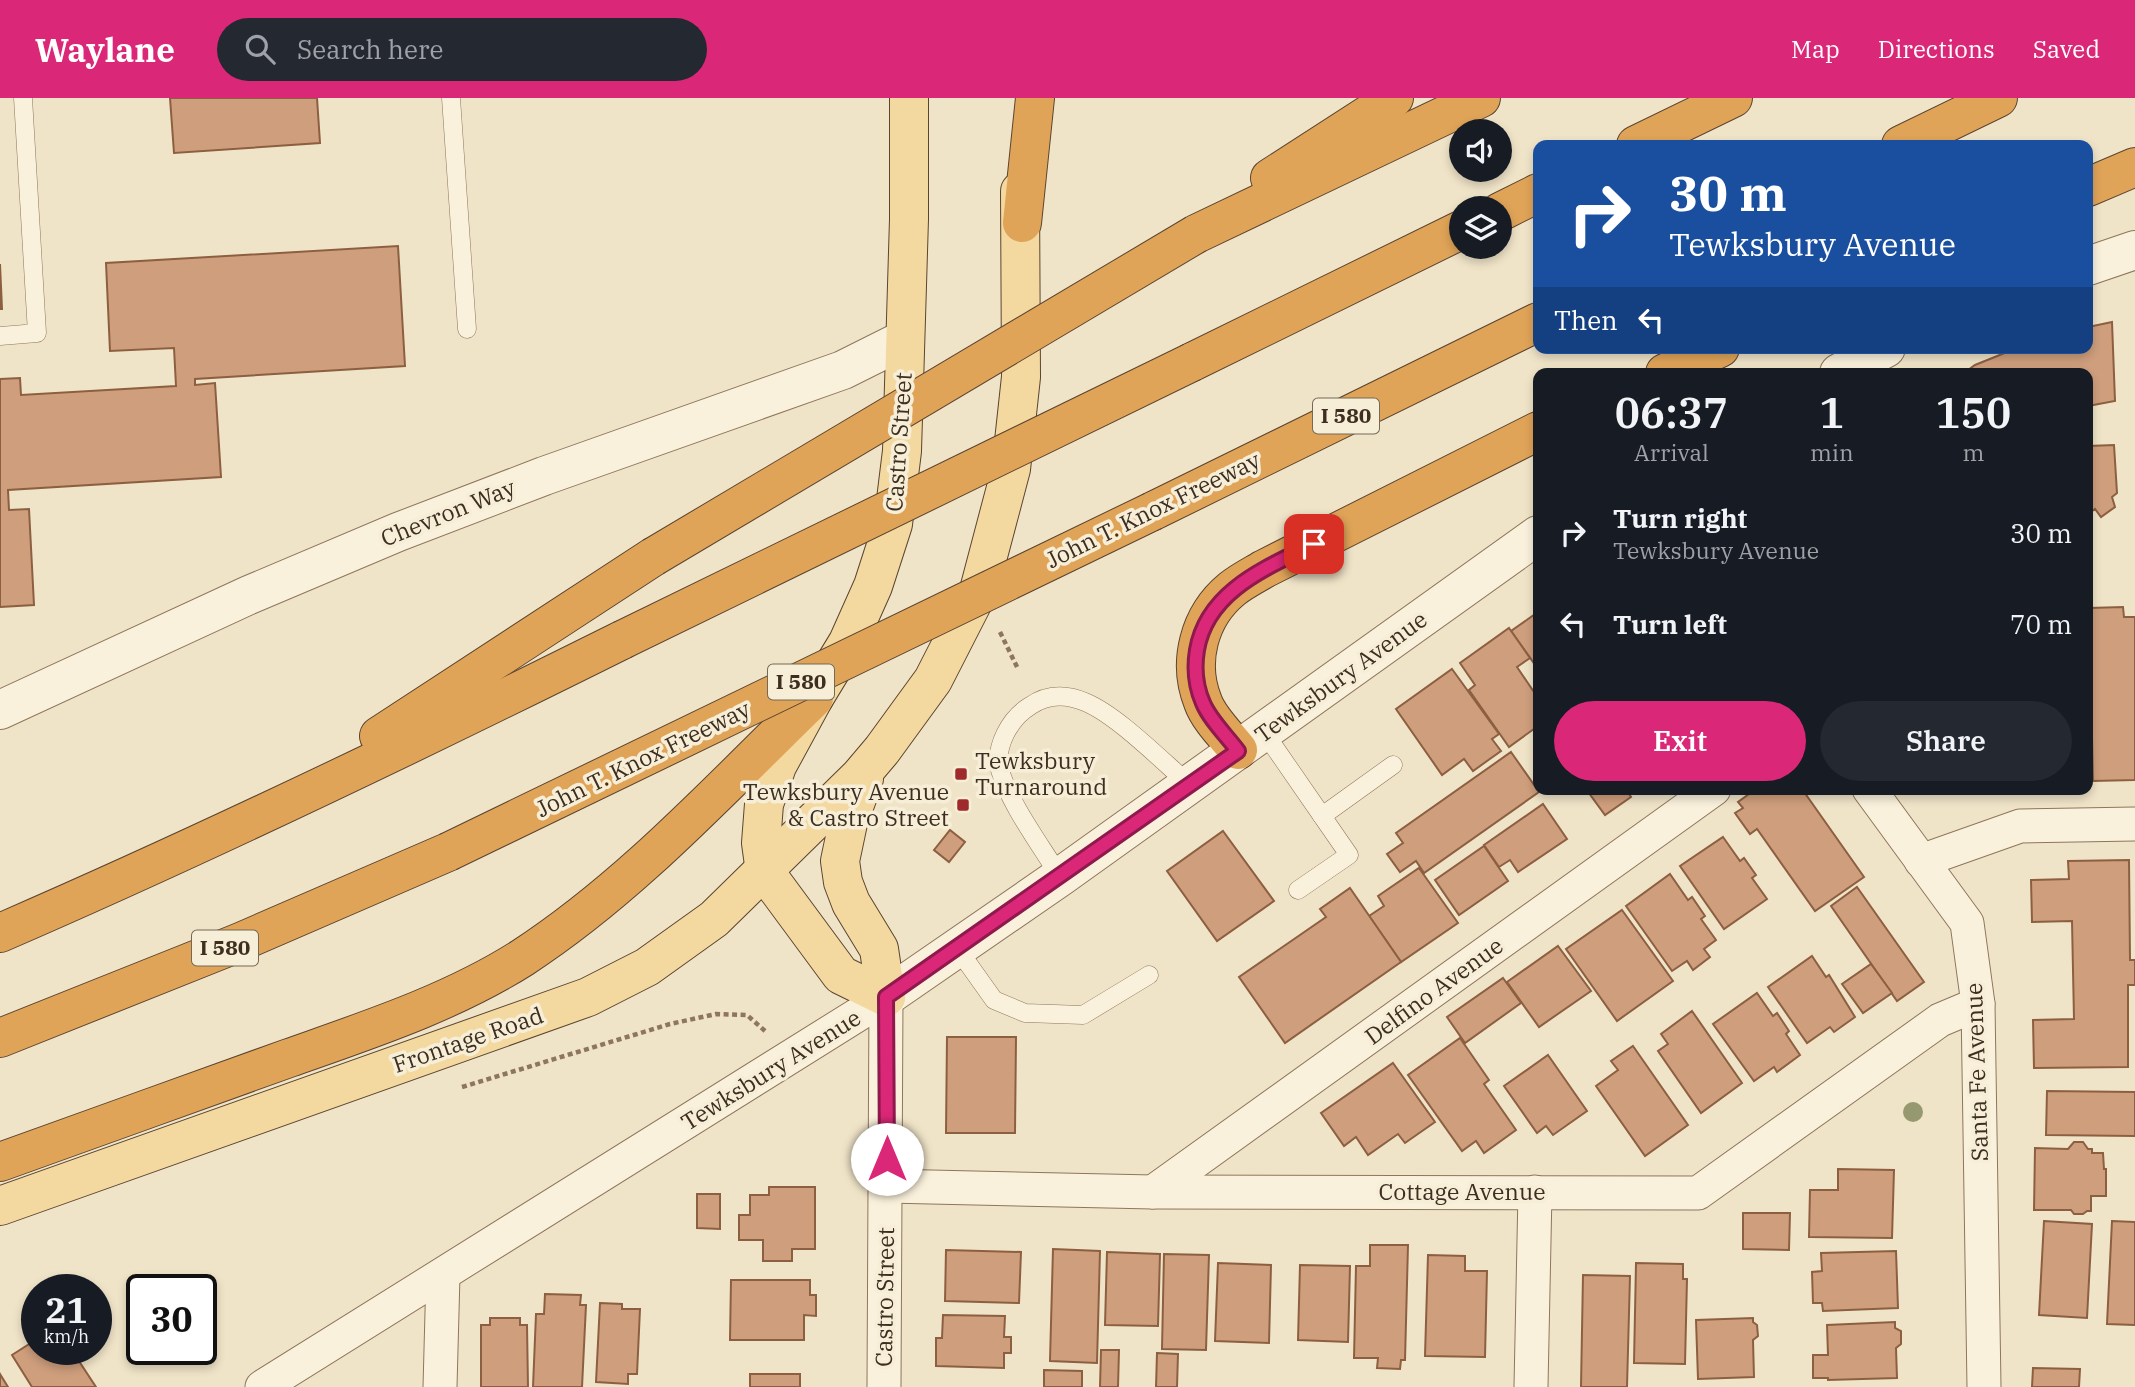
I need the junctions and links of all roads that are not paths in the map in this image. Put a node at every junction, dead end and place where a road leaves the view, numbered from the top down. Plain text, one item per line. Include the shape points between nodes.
1 (23, 98) edge
2 (451, 98) edge
3 (909, 98) edge
4 (1017, 98) edge
5 (1035, 98) edge
6 (1394, 98) edge
7 (1481, 98) edge
8 (1733, 98) edge
9 (1998, 98) edge
10 (1646, 140) edge
11 (1911, 140) edge
12 (2135, 167) edge
13 (2093, 185) edge
14 (1533, 196) edge
15 (1512, 206) edge
16 (1022, 223) junction
17 (1196, 234) junction
18 (1449, 236) edge
19 (2135, 250) edge
20 (2093, 264) edge
21 (1533, 324) edge
22 (467, 329) dead end
23 (0, 336) edge
24 (905, 339) junction
25 (1707, 354) edge
26 (1676, 368) edge
27 (1533, 434) edge
28 (1533, 539) edge
29 (814, 698) junction
30 (0, 710) edge
31 (1251, 741) junction
32 (870, 764) junction
33 (1393, 765) dead end
34 (1190, 785) junction
35 (1706, 795) edge
36 (1873, 795) edge
37 (1322, 816) junction
38 (256, 817) junction
39 (2135, 824) edge
40 (1922, 861) junction
41 (765, 872) junction
42 (1060, 877) junction
43 (1298, 890) dead end
44 (0, 933) edge
45 (957, 948) junction
46 (1149, 975) dead end
47 (886, 997) junction
48 (1978, 1004) junction
49 (0, 1038) edge
50 (0, 1162) edge
51 (887, 1186) junction
52 (1153, 1192) junction
53 (1535, 1192) junction
54 (0, 1206) edge
55 (443, 1275) junction
56 (262, 1387) edge
57 (440, 1387) edge
58 (884, 1387) edge
59 (1531, 1387) edge
60 (1984, 1387) edge

1 - 23 lane via 37,333
2 - 22 lane
3 - 24 main road, Castro Street
4 - 16 main road, Castro Street
5 - 16 highway
6 - 17 highway via 1276,174
7 - 17 highway
8 - 10 highway
9 - 11 highway
12 - 13 highway
14 - 15 highway
16 - 32 main road, Castro Street via 1021,377 1011,469 979,590 933,680
17 - 38 highway, bridge via 653,557
18 - 38 highway, bridge
19 - 20 street
21 - 49 highway, John T. Knox Freeway / I 580, bridge via 448,852
24 - 29 main road, Castro Street via 902,451 892,524 873,586 848,642
24 - 30 street, Chevron Way via 843,370 544,475 374,542
25 - 26 highway
27 - 31 highway via 1232,589 1211,612 1200,634 1196,680 1203,705
28 - 31 street, Tewksbury Avenue
29 - 41 main road, Castro Street via 777,766 764,804 761,843
29 - 50 highway via 656,852 583,915 485,979 359,1033
31 - 34 street, Tewksbury Avenue
31 - 37 lane
32 - 41 main road, Frontage Road
32 - 47 main road, Castro Street via 848,823 840,861 851,903 879,949
33 - 37 lane
34 - 42 street, Tewksbury Avenue
34 - 42 lane via 1086,702 1064,695 1041,698 1024,709 1005,736 999,768
35 - 52 street, Delfino Avenue
36 - 40 street, Santa Fe Avenue
37 - 43 lane via 1349,855
38 - 44 highway
39 - 40 street via 2020,827
40 - 48 street, Santa Fe Avenue via 1967,923
41 - 47 main road via 841,975
41 - 54 main road, Frontage Road via 714,919 664,956 588,997
42 - 45 street, Tewksbury Avenue
45 - 46 lane via 994,1000 1025,1013 1083,1015
45 - 47 street, Tewksbury Avenue
47 - 51 street, Castro Street
47 - 55 street, Tewksbury Avenue
48 - 53 street, Cottage Avenue via 1940,1020 1698,1193
48 - 60 street, Santa Fe Avenue
51 - 52 street, Cottage Avenue
51 - 58 street, Castro Street
52 - 53 street, Cottage Avenue
53 - 59 street
55 - 56 street, Tewksbury Avenue
55 - 57 street

